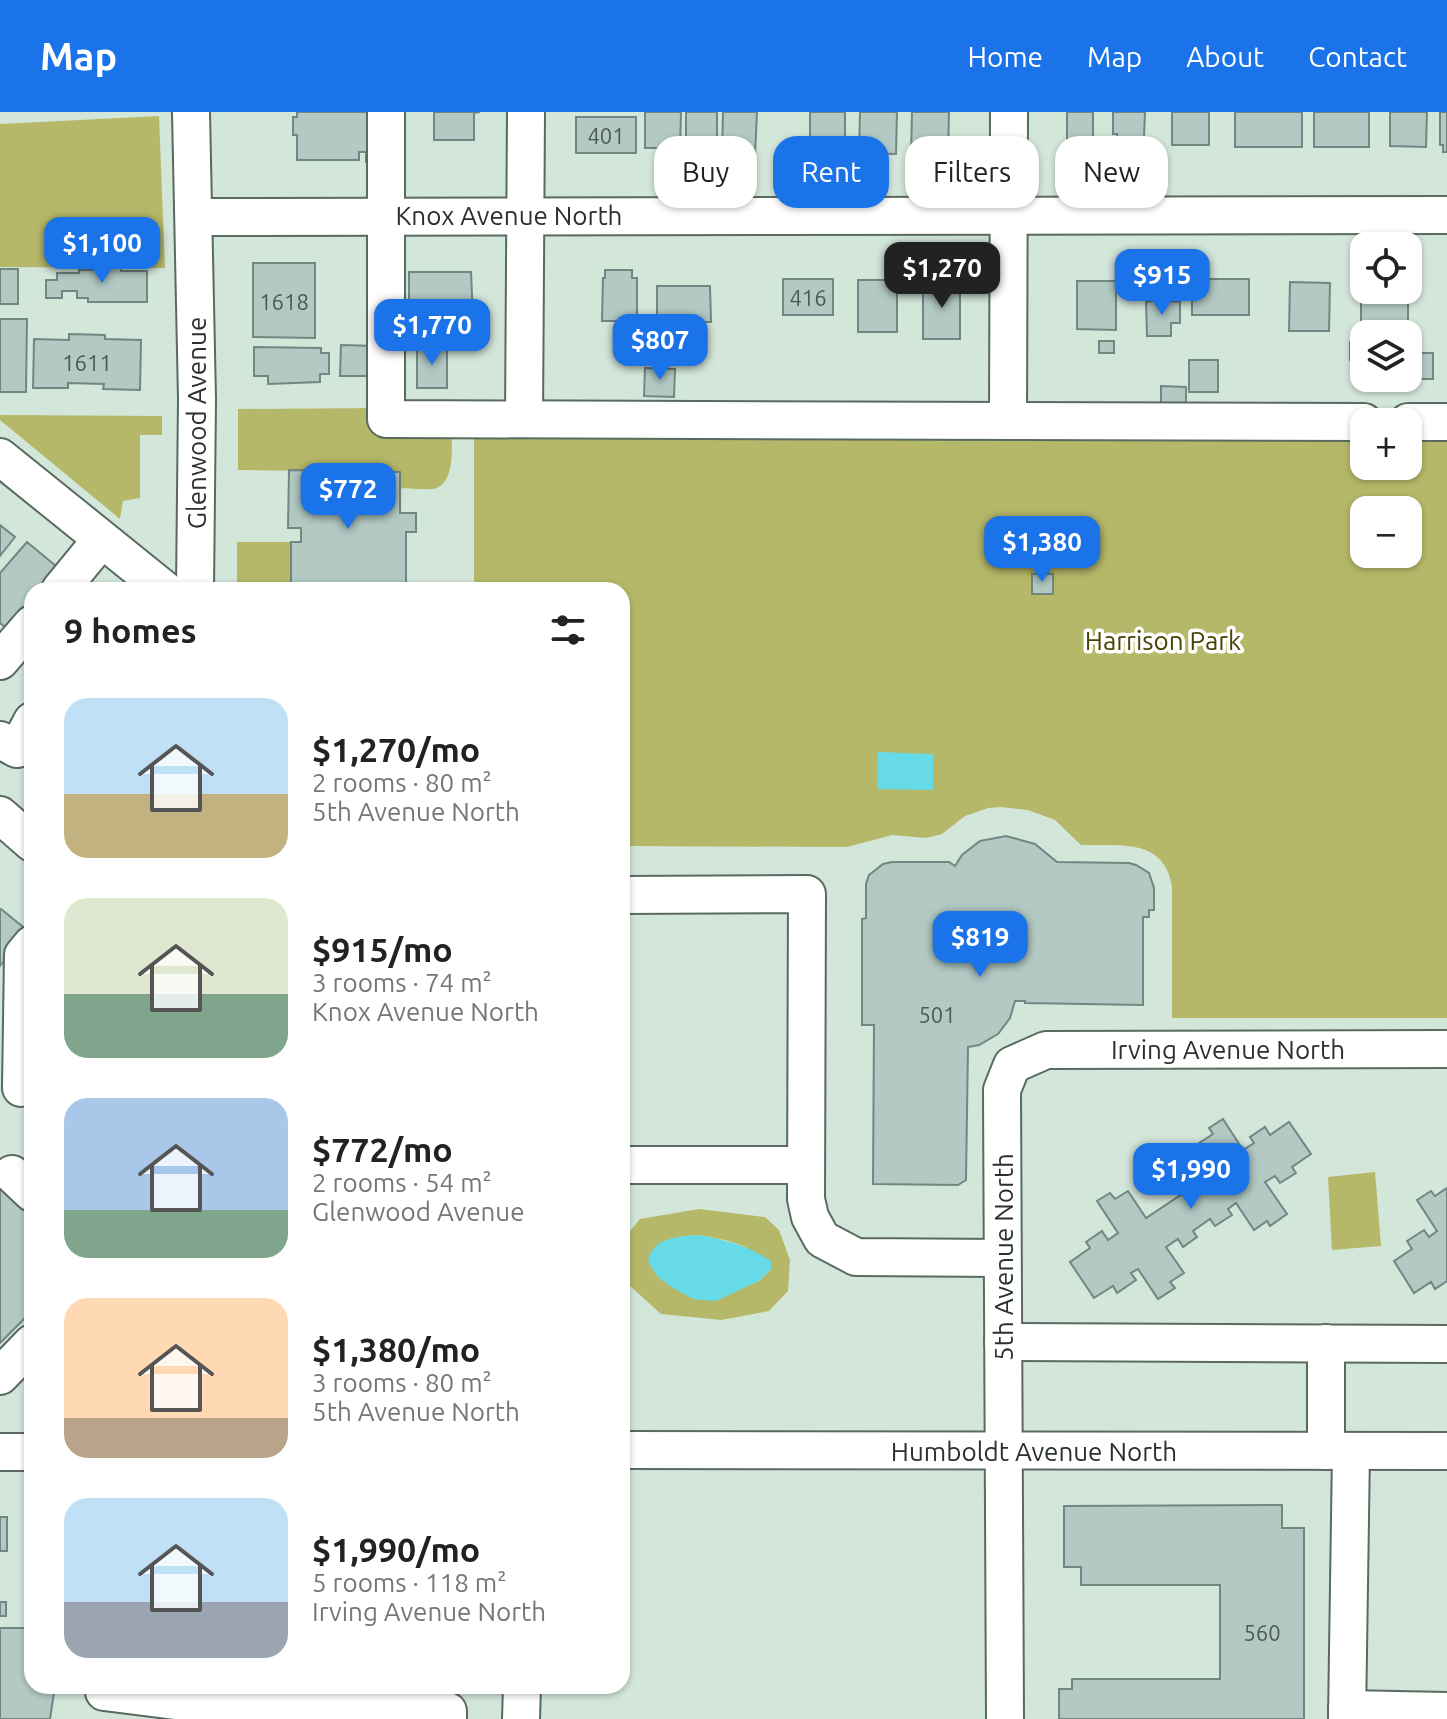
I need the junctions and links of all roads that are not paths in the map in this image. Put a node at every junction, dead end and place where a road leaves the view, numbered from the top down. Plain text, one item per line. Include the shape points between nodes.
1 (191, 112) edge
2 (386, 112) edge
3 (526, 112) edge
4 (1009, 112) edge
5 (386, 215) junction
6 (525, 215) junction
7 (1008, 215) junction
8 (1447, 215) edge
9 (195, 217) junction
10 (524, 419) junction
11 (1008, 421) junction
12 (1350, 422) edge
13 (1422, 422) edge
14 (1447, 422) edge
15 (0, 457) edge
16 (101, 540) junction
17 (67, 582) edge
18 (155, 582) edge
19 (195, 582) edge
20 (24, 633) edge
21 (0, 661) edge
22 (24, 736) edge
23 (0, 740) edge
24 (0, 815) edge
25 (24, 836) edge
26 (630, 895) edge
27 (24, 954) edge
28 (1447, 1049) edge
29 (1012, 1065) joint
30 (18, 1085) edge
31 (630, 1165) edge
32 (806, 1165) junction
33 (1002, 1258) junction
34 (1003, 1342) junction
35 (1326, 1343) junction
36 (1447, 1344) edge
37 (24, 1351) edge
38 (0, 1376) edge
39 (630, 1450) edge
40 (1005, 1451) junction
41 (1339, 1451) junction
42 (1447, 1451) edge
43 (0, 1452) edge
44 (24, 1452) edge
45 (522, 1694) edge
46 (201, 1695) edge
47 (102, 1699) edge
48 (299, 1705) edge
49 (448, 1705) edge
50 (1447, 1711) edge
51 (1347, 1714) edge
52 (521, 1719) edge
53 (1005, 1719) edge

1 - 9 street, Glenwood Avenue
2 - 5 street
3 - 6 street
4 - 7 street
5 - 6 street, Knox Avenue North
5 - 9 street, Knox Avenue North
5 - 10 street via 386,419
6 - 7 street, Knox Avenue North
6 - 10 street
7 - 8 street, Knox Avenue North
7 - 11 street
9 - 19 street, Glenwood Avenue
10 - 11 street
11 - 12 street
13 - 14 street
15 - 16 street
16 - 17 street
16 - 18 street
20 - 21 street
22 - 23 street via 17,749
24 - 25 street
26 - 32 street via 807,894
27 - 30 street
28 - 29 street, Irving Avenue North via 1046,1050
29 - 33 street, 5th Avenue North via 1002,1090
31 - 32 street
32 - 33 street via 810,1217 822,1239 856,1257
33 - 34 street, 5th Avenue North
34 - 35 street
34 - 40 street, 5th Avenue North
35 - 36 street
35 - 41 street
37 - 38 street
39 - 40 street, Humboldt Avenue North
40 - 41 street, Humboldt Avenue North
40 - 53 street, 5th Avenue North
41 - 42 street, Humboldt Avenue North
41 - 51 street
43 - 44 street
45 - 52 street
46 - 47 street
46 - 48 street
48 - 49 street
50 - 51 street

